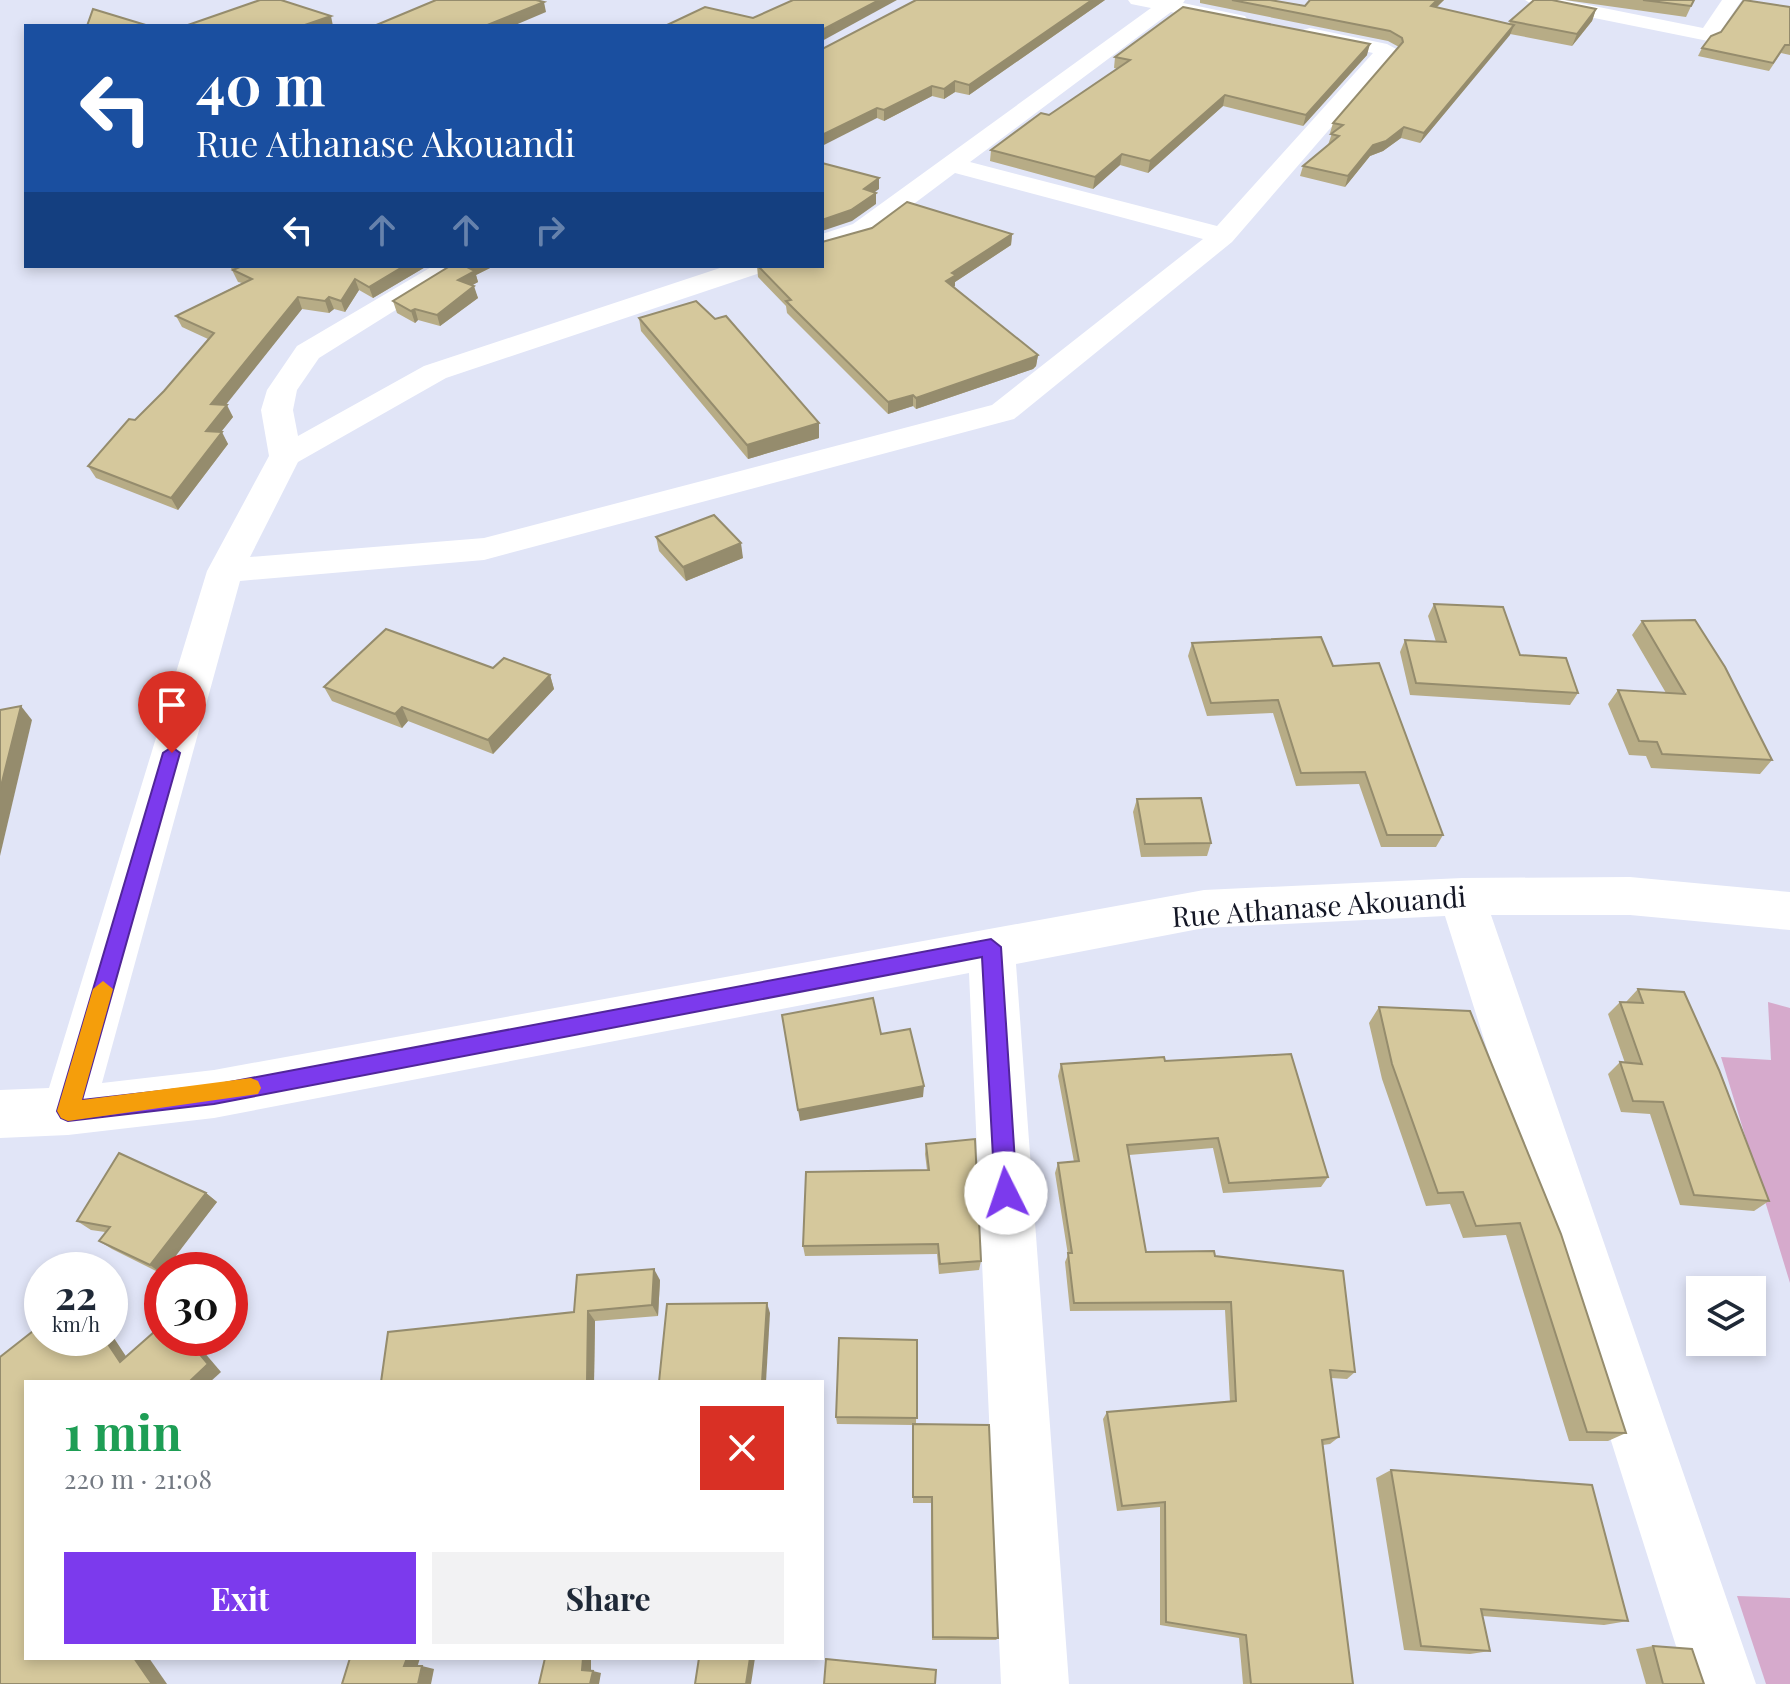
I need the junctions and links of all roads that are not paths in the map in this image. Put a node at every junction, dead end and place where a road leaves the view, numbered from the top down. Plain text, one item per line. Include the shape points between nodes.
1 (1138, 0) edge
2 (1535, 0) edge
3 (1732, 0) edge
4 (1172, 3) edge
5 (954, 165) junction
6 (1223, 236) junction
7 (824, 242) edge
8 (449, 268) edge
9 (747, 268) edge
10 (285, 456) junction
11 (225, 571) junction
12 (1462, 897) junction
13 (1790, 911) edge
14 (991, 947) junction
15 (68, 1111) junction
16 (0, 1114) edge
17 (1035, 1684) edge
18 (1722, 1684) edge

1 - 4 street
2 - 3 street via 1708,35
4 - 5 street
4 - 6 street via 1387,50
5 - 6 street
5 - 7 street via 862,230
6 - 11 street via 1003,412 484,549
8 - 10 street via 308,352 282,390 277,410
9 - 10 street via 435,372
10 - 11 street
11 - 15 street
12 - 13 street, Rue Athanase Akouandi via 1630,896
12 - 14 street, Rue Athanase Akouandi via 1204,909
12 - 18 street
14 - 15 street, Rue Athanase Akouandi via 214,1094
14 - 17 street
15 - 16 street, Rue Athanase Akouandi

